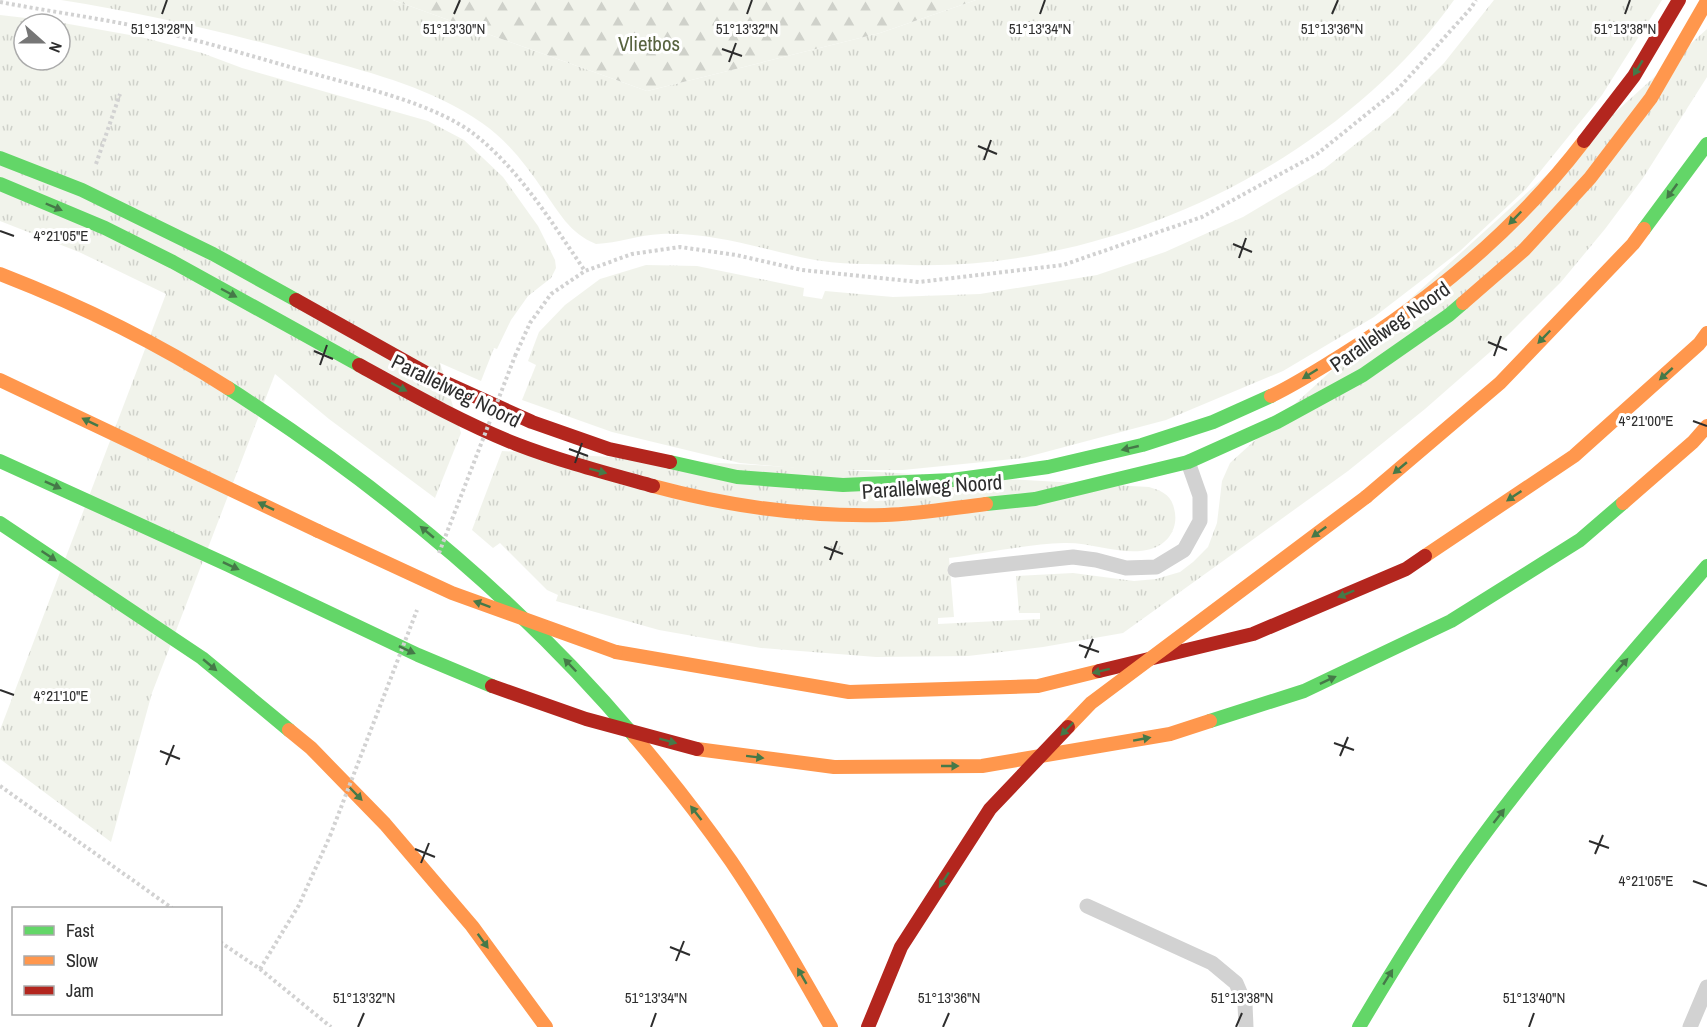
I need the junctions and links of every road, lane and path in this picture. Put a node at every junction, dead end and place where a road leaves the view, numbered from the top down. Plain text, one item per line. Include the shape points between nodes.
1 (1476, 0) edge
2 (1679, 0) edge
3 (1707, 1) edge
4 (0, 2) edge
5 (120, 94) dead end
6 (1707, 144) edge
7 (0, 158) edge
8 (93, 173) dead end
9 (0, 184) edge
10 (585, 271) junction
11 (0, 274) edge
12 (1707, 333) edge
13 (515, 356) dead end
14 (0, 380) edge
15 (1707, 426) edge
16 (0, 461) edge
17 (1188, 462) junction
18 (0, 523) edge
19 (1707, 566) edge
20 (955, 570) dead end
21 (0, 786) edge
22 (330, 836) dead end
23 (1087, 906) dead end
24 (169, 907) edge
25 (222, 943) edge
26 (260, 969) junction
27 (1707, 987) edge
28 (332, 1027) edge
29 (546, 1027) edge
30 (831, 1027) edge
31 (868, 1027) edge
32 (1246, 1027) edge
33 (1359, 1027) edge
34 (1690, 1027) edge

1 - 10 path via 1399,88 1317,154 1202,217 1064,265 919,282 802,270 680,247 632,254
2 -> 7 highway, Parallelweg Noord via 1634,76 1563,169 1481,252 1388,327 1292,386 1213,422 1142,445 1048,467 952,480 843,485 737,477 609,449 532,422 436,379 213,254 82,190
3 - 17 highway, Parallelweg Noord via 1651,98 1590,178 1516,257 1449,315 1363,375 1277,422
4 - 10 path via 126,24 246,54 390,95 446,118 496,153 532,195
5 - 8 path
6 -> 31 highway, bridge via 1633,244 1500,383 1366,497 1091,703 990,809 901,947
9 -> 17 highway, Parallelweg Noord via 105,228 428,403 514,443 571,464 698,498 786,511 886,515 1035,499
10 - 13 path via 551,294 530,323
30 -> 11 highway via 717,841 645,747 569,664 482,579 396,506 202,370 116,322
12 -> 14 highway, bridge via 1574,456 1406,569 1253,634 1038,686 861,692 616,652 452,593
16 -> 15 highway, bridge via 418,655 586,719 697,749 834,767 982,766 1170,734 1304,692 1451,621 1580,540
17 - 20 lane via 1200,496 1200,521 1184,550 1156,567 1126,568 1073,557
18 -> 29 highway via 202,658 311,748 385,824 472,926
33 -> 19 highway via 1465,861 1563,734
21 - 24 path
22 - 26 path via 299,905
23 - 32 lane via 1212,963 1236,983 1245,1004
25 - 26 path
26 - 28 path
27 - 34 lane

